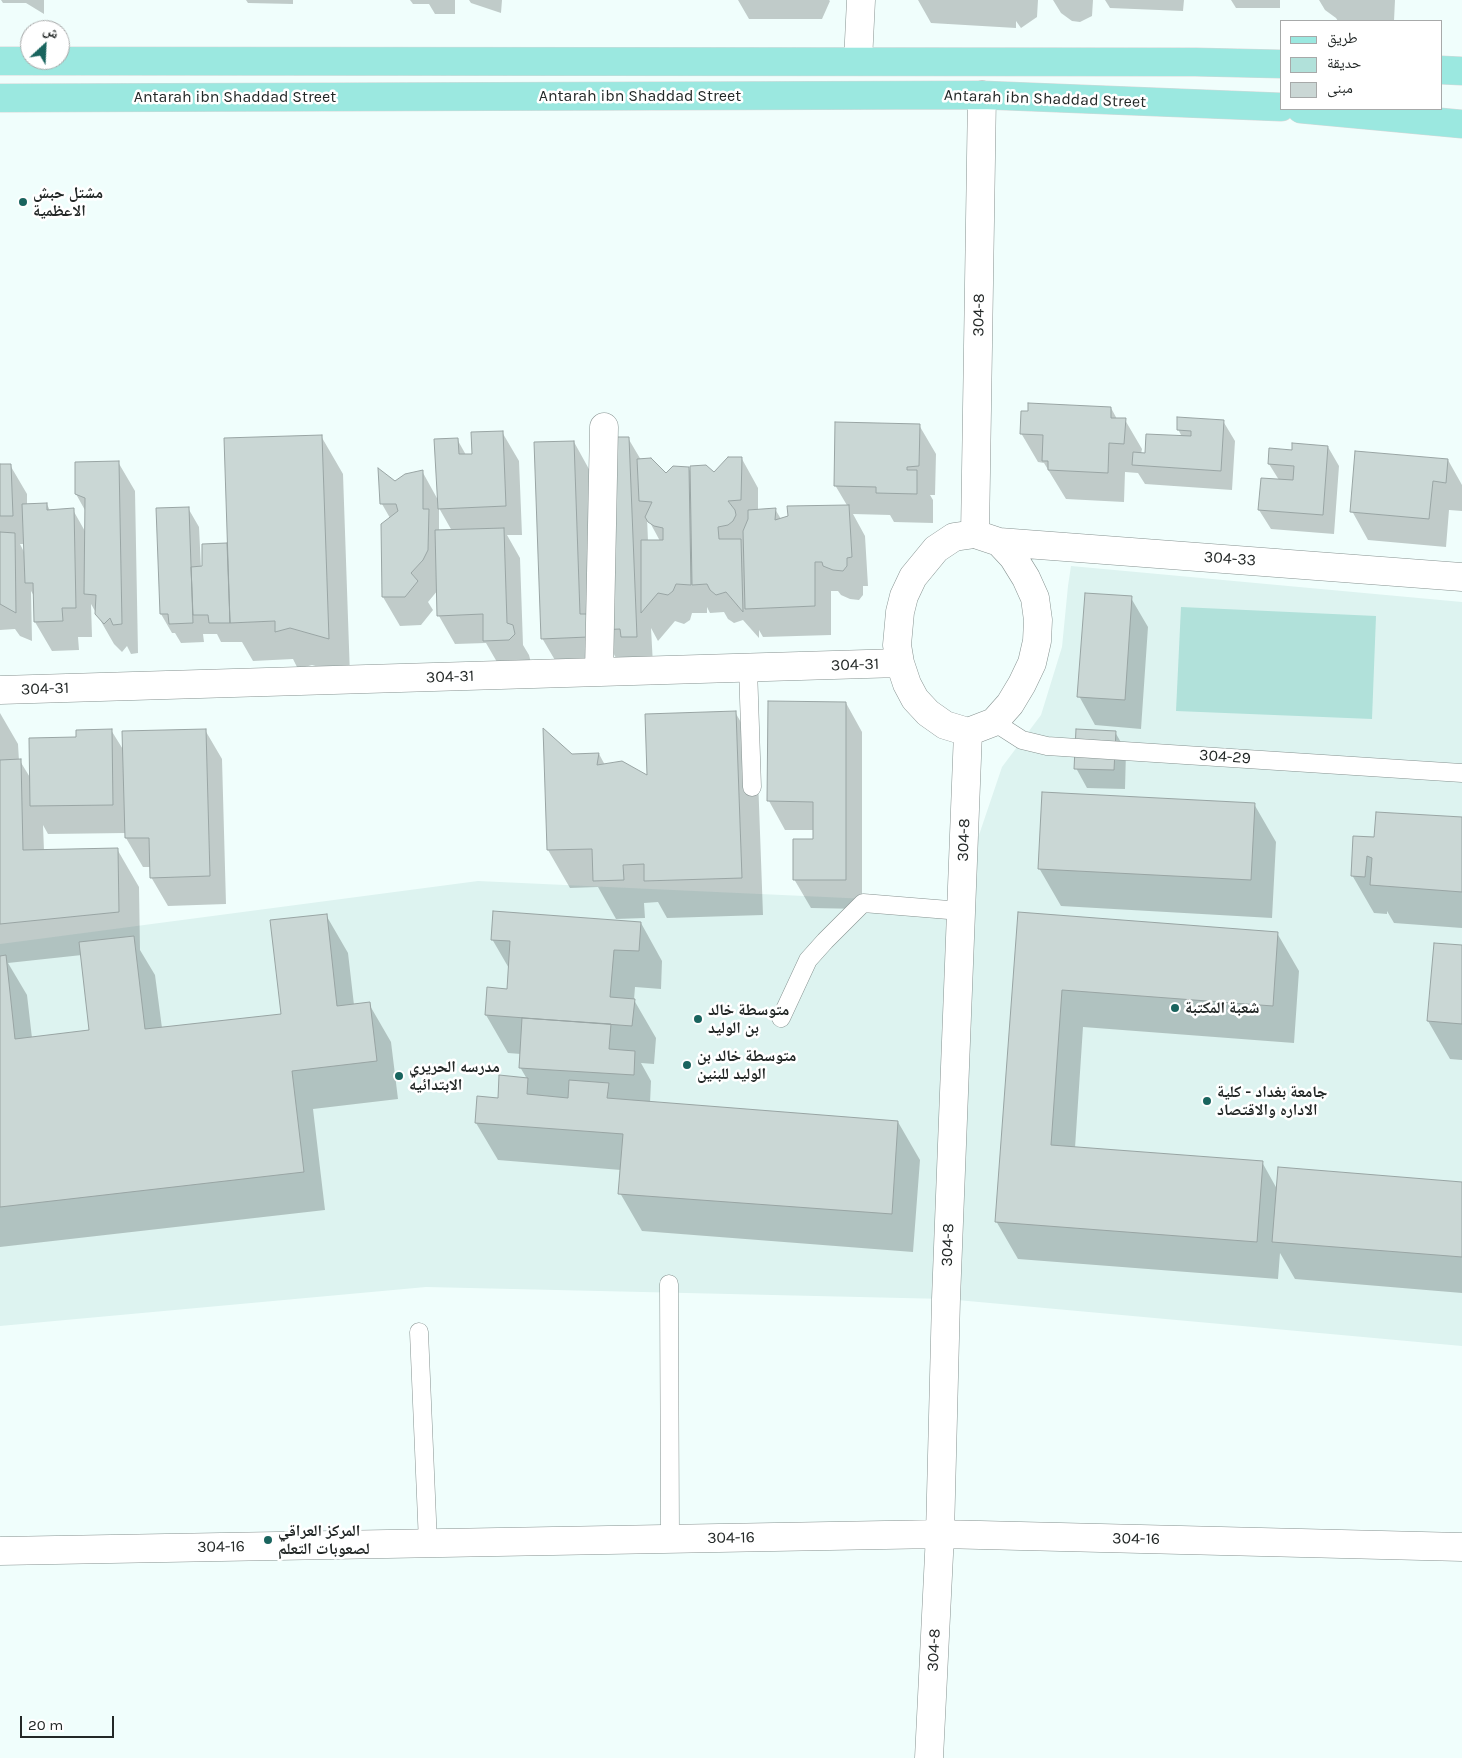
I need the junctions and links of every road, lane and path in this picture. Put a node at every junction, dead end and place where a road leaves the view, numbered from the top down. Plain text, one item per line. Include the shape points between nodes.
1 (861, 0) edge
2 (0, 61) edge
3 (858, 61) junction
4 (1280, 64) edge
5 (1442, 70) edge
6 (1462, 71) edge
7 (982, 95) junction
8 (0, 98) edge
9 (1280, 107) edge
10 (1312, 110) edge
11 (1462, 124) edge
12 (604, 427) dead end
13 (987, 538) junction
14 (1462, 577) edge
15 (900, 663) junction
16 (748, 668) junction
17 (600, 672) junction
18 (0, 690) edge
19 (994, 722) junction
20 (968, 732) junction
21 (1462, 773) edge
22 (752, 786) dead end
23 (961, 911) junction
24 (781, 1018) dead end
25 (669, 1284) dead end
26 (419, 1332) dead end
27 (940, 1534) junction
28 (670, 1539) junction
29 (428, 1543) junction
30 (1462, 1547) edge
31 (0, 1551) edge
32 (929, 1758) edge

1 - 3 street
2 - 3 main road
3 - 4 main road
5 - 6 main road
7 - 8 main road, Antarah ibn Shaddad Street
7 - 9 main road, Antarah ibn Shaddad Street
7 - 13 street, 304-8
10 - 11 main road
12 - 17 street
13 - 14 street, 304-33
13 - 15 street via 954,537 936,549 913,577 900,612 897,645
13 - 19 street via 1013,557 1034,598 1038,620 1032,663 1010,704
15 - 16 street, 304-31
15 - 20 street via 915,699 928,713 945,725
16 - 17 street, 304-31
16 - 22 lane
17 - 18 street, 304-31
19 - 20 street
19 - 21 lane, 304-29 via 1022,740 1047,746
20 - 23 street, 304-8
23 - 24 lane via 863,903 808,960
23 - 27 street, 304-8
25 - 28 lane
26 - 29 lane
27 - 28 street, 304-16
27 - 30 street, 304-16
27 - 32 street, 304-8
28 - 29 street, 304-16
29 - 31 street, 304-16

